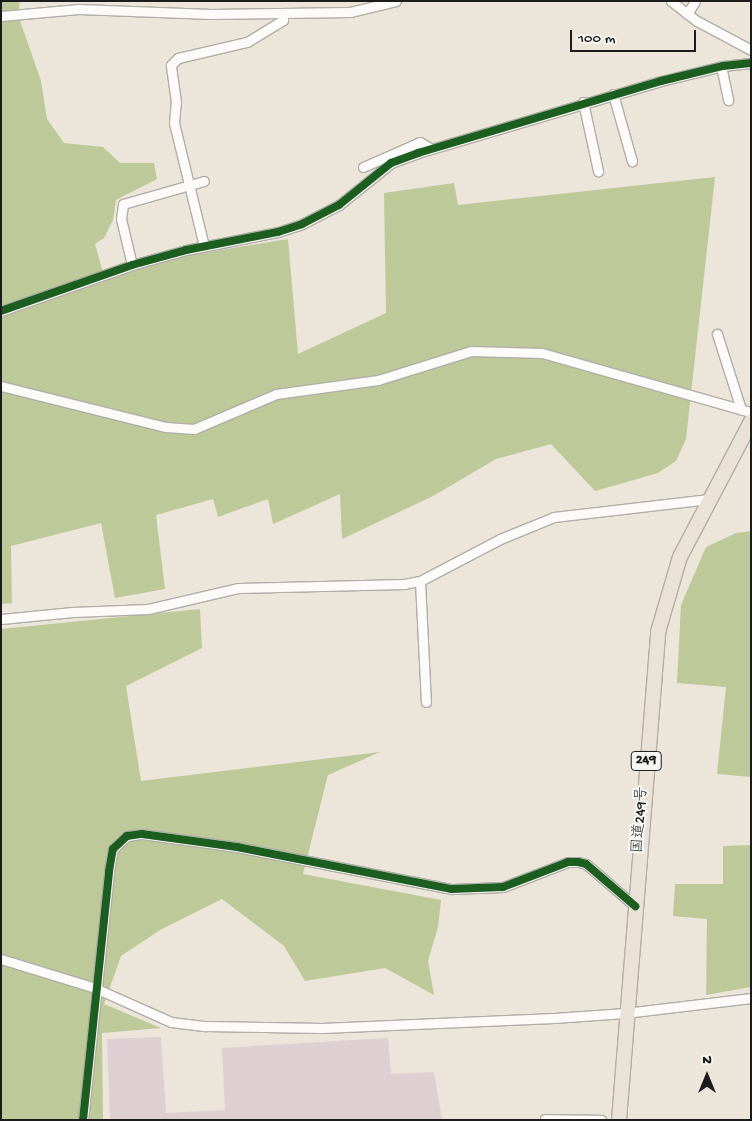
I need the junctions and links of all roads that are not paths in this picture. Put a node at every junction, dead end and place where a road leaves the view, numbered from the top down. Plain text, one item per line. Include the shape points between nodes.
1 (396, 1) edge
2 (671, 1) edge
3 (695, 1) edge
4 (283, 14) junction
5 (687, 14) junction
6 (1, 16) edge
7 (751, 50) edge
8 (751, 63) edge
9 (721, 66) junction
10 (613, 94) junction
11 (728, 100) dead end
12 (583, 102) junction
13 (431, 149) junction
14 (632, 161) dead end
15 (363, 167) dead end
16 (598, 171) dead end
17 (204, 181) dead end
18 (188, 186) junction
19 (204, 246) junction
20 (132, 265) junction
21 (1, 311) edge
22 (717, 334) dead end
23 (1, 386) edge
24 (741, 409) junction
25 (751, 412) edge
26 (751, 422) edge
27 (709, 499) junction
28 (420, 581) junction
29 (1, 620) edge
30 (426, 702) dead end
31 (635, 906) junction
32 (1, 959) edge
33 (95, 988) junction
34 (751, 998) edge
35 (625, 1013) junction
36 (545, 1119) edge
37 (84, 1120) edge
38 (602, 1120) edge
39 (619, 1120) edge

1 - 4 street via 364,11
2 - 5 street
3 - 5 street
4 - 6 street via 79,9
4 - 18 street via 283,20 246,42 174,60 171,71 176,102 174,123
5 - 7 street
8 - 9 street
9 - 10 street
9 - 11 street
10 - 12 street
10 - 14 street
12 - 13 street
12 - 16 street
13 - 15 street via 420,142
13 - 19 street via 391,163 339,205 302,224 278,232
17 - 18 street
18 - 19 street
18 - 20 street via 123,204 121,219
19 - 20 street
20 - 21 street
22 - 24 street
23 - 24 street via 166,427 194,429 276,394 378,380 450,356 489,352 542,353
24 - 25 street
26 - 27 highway, 国道249号 / 249
27 - 28 street via 554,517 500,539
27 - 31 highway, 国道249号 / 249 via 680,557 658,632
28 - 29 street via 238,588 148,610 73,612
28 - 30 street
31 - 33 street via 586,864 578,862 568,862 503,887 452,889 237,847 134,835 120,840 111,855
31 - 35 highway, 国道249号 / 249
32 - 33 street
33 - 35 street via 171,1022 206,1026 322,1028
33 - 37 street
34 - 35 street
35 - 39 highway, 国道249号 / 249
36 - 38 street

